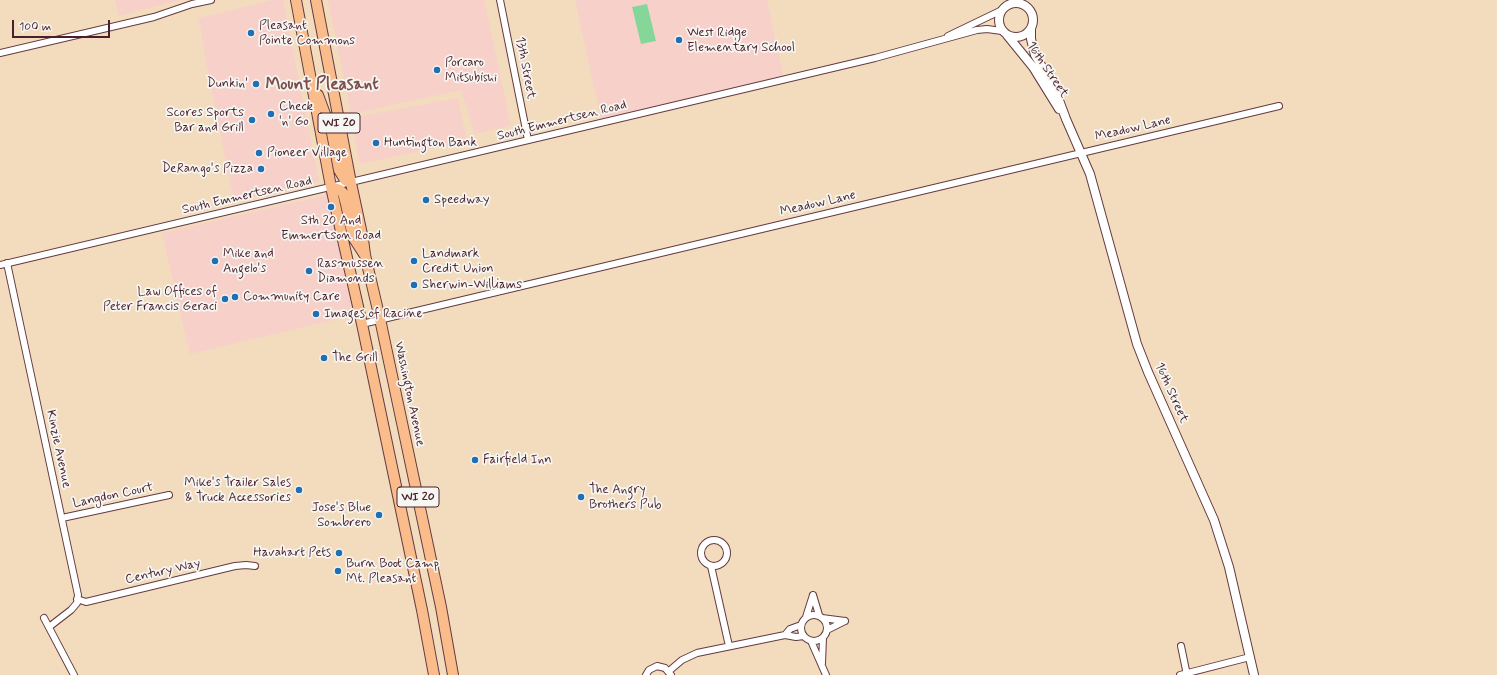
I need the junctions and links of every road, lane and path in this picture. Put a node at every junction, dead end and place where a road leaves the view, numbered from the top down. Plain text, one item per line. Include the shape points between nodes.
1 (211, 0) edge
2 (296, 0) edge
3 (316, 0) edge
4 (500, 0) edge
5 (1024, 3) edge
6 (1004, 6) edge
7 (1031, 29) junction
8 (1005, 33) junction
9 (941, 40) junction
10 (0, 53) edge
11 (310, 76) junction
12 (1279, 106) dead end
13 (1066, 119) junction
14 (528, 140) junction
15 (1082, 153) junction
16 (350, 183) junction
17 (331, 187) junction
18 (365, 255) junction
19 (7, 263) junction
20 (0, 265) edge
21 (380, 319) junction
22 (362, 324) junction
23 (168, 495) dead end
24 (62, 518) junction
25 (255, 566) dead end
26 (711, 566) junction
27 (77, 599) junction
28 (806, 617) junction
29 (821, 617) junction
30 (44, 618) dead end
31 (801, 625) junction
32 (48, 627) junction
33 (827, 630) junction
34 (785, 635) junction
35 (804, 636) junction
36 (823, 638) junction
37 (428, 639) junction
38 (811, 641) junction
39 (729, 646) junction
40 (1181, 646) dead end
41 (1250, 657) junction
42 (822, 663) junction
43 (670, 673) edge
44 (1186, 674) edge
45 (74, 675) edge
46 (434, 675) edge
47 (441, 675) edge
48 (454, 675) edge
49 (646, 675) edge
50 (826, 675) edge
51 (1180, 675) edge
52 (1254, 675) edge

1 - 10 street via 154,17
2 - 11 main road, WI 20
3 - 16 main road, Washington Avenue / WI 20
4 - 14 street, 13th Street
5 - 6 street, 16th Street
5 - 7 street, 16th Street via 1033,18
6 - 8 street via 999,21
6 - 9 street, South Emmertsen Road
7 - 8 street, 16th Street via 1017,37
7 - 13 street, 16th Street via 1035,55 1054,87
8 - 9 street, South Emmertsen Road via 987,29 977,30
8 - 13 street, 16th Street via 1032,67
9 - 14 street, South Emmertsen Road
11 - 16 main road via 328,120 339,170 342,177
11 - 17 main road, WI 20
12 - 15 street, Meadow Lane
13 - 15 street, 16th Street
14 - 16 street, South Emmertsen Road
15 - 21 street, Meadow Lane
15 - 41 street, 16th Street via 1137,344 1216,527 1229,567
16 - 17 street, South Emmertsen Road
16 - 18 main road, Washington Avenue / WI 20
17 - 18 main road via 342,193 353,237
17 - 19 street, South Emmertsen Road
17 - 22 main road, WI 20
18 - 21 main road, Washington Avenue / WI 20
19 - 20 street, South Emmertsen Road
19 - 24 street, Kinzie Avenue
21 - 22 street, Meadow Lane
21 - 48 main road, Washington Avenue / WI 20
22 - 37 main road, WI 20
23 - 24 street, Langdon Court
24 - 27 street, Kinzie Avenue
25 - 27 street, Century Way via 235,566 86,602
26 - 26 street via 724,562 727,554 724,546 717,540 705,543 701,550 704,562
26 - 39 street
27 - 32 street via 71,610
28 - 29 street
28 - 29 street via 813,595
28 - 31 street
29 - 33 street via 827,625
29 - 33 street via 845,620
30 - 32 street
31 - 34 street via 790,629
31 - 35 street
32 - 45 street
33 - 36 street
34 - 35 street
34 - 39 street
35 - 38 street
36 - 38 street
36 - 42 street
37 - 46 main road, WI 20
37 - 47 main road
38 - 42 street
39 - 43 street via 698,653 682,660
40 - 44 street
41 - 44 street
41 - 52 street, 16th Street
42 - 50 street
43 - 49 street via 661,666 656,666 648,670
44 - 51 street

